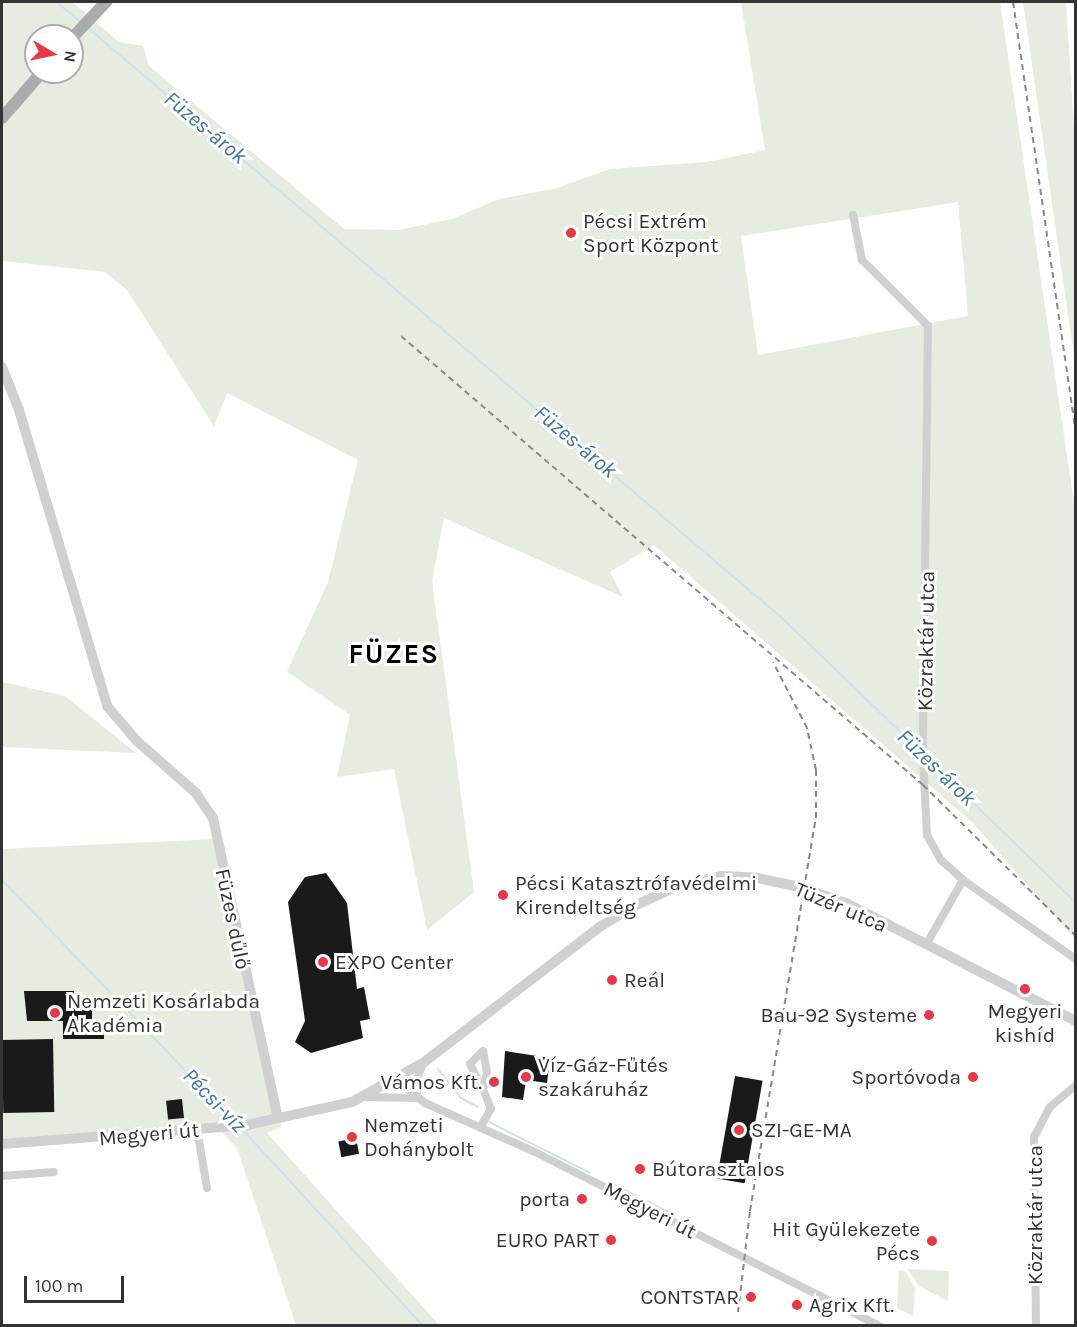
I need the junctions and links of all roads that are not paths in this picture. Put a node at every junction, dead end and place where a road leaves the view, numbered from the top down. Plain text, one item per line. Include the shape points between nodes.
1 (106, 2) edge
2 (84, 26) edge
3 (32, 84) edge
4 (2, 118) edge
5 (853, 215) dead end
6 (2, 367) edge
7 (963, 880) junction
8 (926, 945) junction
9 (1076, 960) edge
10 (1076, 1021) edge
11 (423, 1063) junction
12 (397, 1081) junction
13 (1076, 1085) edge
14 (483, 1089) dead end
15 (364, 1096) junction
16 (417, 1098) junction
17 (274, 1104) junction
18 (308, 1113) junction
19 (278, 1118) junction
20 (260, 1123) junction
21 (481, 1126) junction
22 (197, 1130) junction
23 (2, 1144) edge
24 (54, 1172) dead end
25 (2, 1176) edge
26 (207, 1188) dead end
27 (880, 1326) edge
28 (1036, 1326) edge

1 - 2 main road
3 - 4 main road
5 - 7 street, Közraktár utca via 861,260 927,322 931,355 923,752 927,835 938,857
6 - 17 street, Füzes dűlő via 19,410 107,706 137,741 196,793 213,818
7 - 8 street
7 - 9 street, Közraktár utca
8 - 10 street, Tüzér utca
8 - 11 street, Tüzér utca, bridge via 848,904 800,887 722,876 680,885 601,926
11 - 12 street, Tüzér utca
11 - 16 street via 416,1082
12 - 15 street, Megyeri út
12 - 16 street, Megyeri út
13 - 28 street, Közraktár utca via 1050,1107 1034,1137
14 - 21 street via 490,1109
15 - 16 street, Megyeri út
15 - 18 street, Megyeri út
16 - 21 street, Megyeri út
17 - 18 street
17 - 19 street, Füzes dűlő
17 - 20 street
18 - 19 street, Megyeri út
19 - 20 street, Megyeri út
20 - 22 street, Megyeri út
21 - 27 street, Megyeri út
22 - 23 street, Megyeri út
22 - 26 street
24 - 25 street

